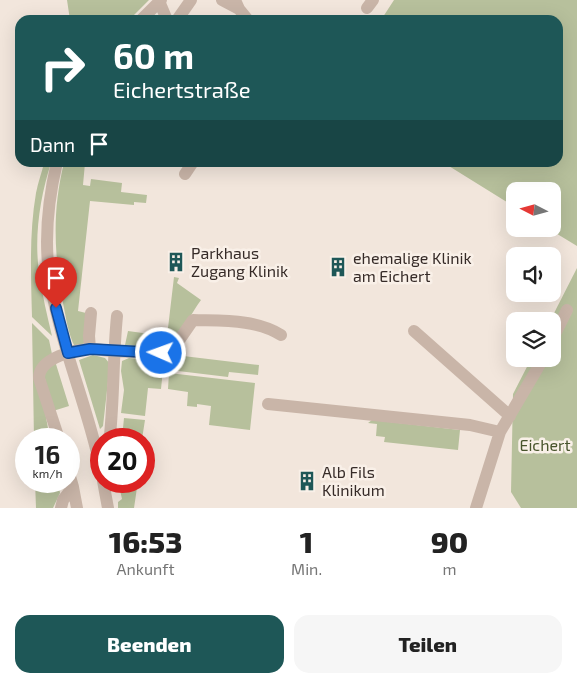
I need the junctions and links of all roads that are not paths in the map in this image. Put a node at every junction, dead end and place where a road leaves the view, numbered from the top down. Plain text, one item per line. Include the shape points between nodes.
1 (191, 0) edge
2 (222, 0) edge
3 (160, 1) edge
4 (237, 4) edge
5 (147, 15) edge
6 (165, 15) edge
7 (180, 15) edge
8 (245, 15) edge
9 (56, 167) edge
10 (190, 167) edge
11 (185, 174) dead end
12 (567, 310) dead end
13 (91, 313) dead end
14 (116, 316) dead end
15 (561, 322) edge
16 (414, 331) dead end
17 (281, 335) dead end
18 (90, 349) junction
19 (114, 351) junction
20 (68, 353) junction
21 (538, 367) edge
22 (268, 404) dead end
23 (510, 416) junction
24 (55, 428) edge
25 (96, 428) edge
26 (111, 428) edge
27 (500, 432) junction
28 (68, 493) edge
29 (74, 493) edge
30 (106, 493) edge
31 (61, 508) edge
32 (77, 508) edge
33 (108, 508) edge
34 (476, 508) edge

1 - 7 street
2 - 4 street
3 - 5 street
3 - 6 street
4 - 8 street
9 - 20 street via 49,208 48,264
10 - 11 street
12 - 15 street
13 - 18 street
14 - 19 street
16 - 23 street
17 - 19 street via 269,327 193,320 169,352
18 - 19 street
18 - 20 street
19 - 26 street
20 - 24 street via 55,358 39,371
20 - 25 street
21 - 23 street
22 - 27 street via 470,425
23 - 27 street
27 - 34 street
28 - 31 street
29 - 32 street
30 - 33 street

